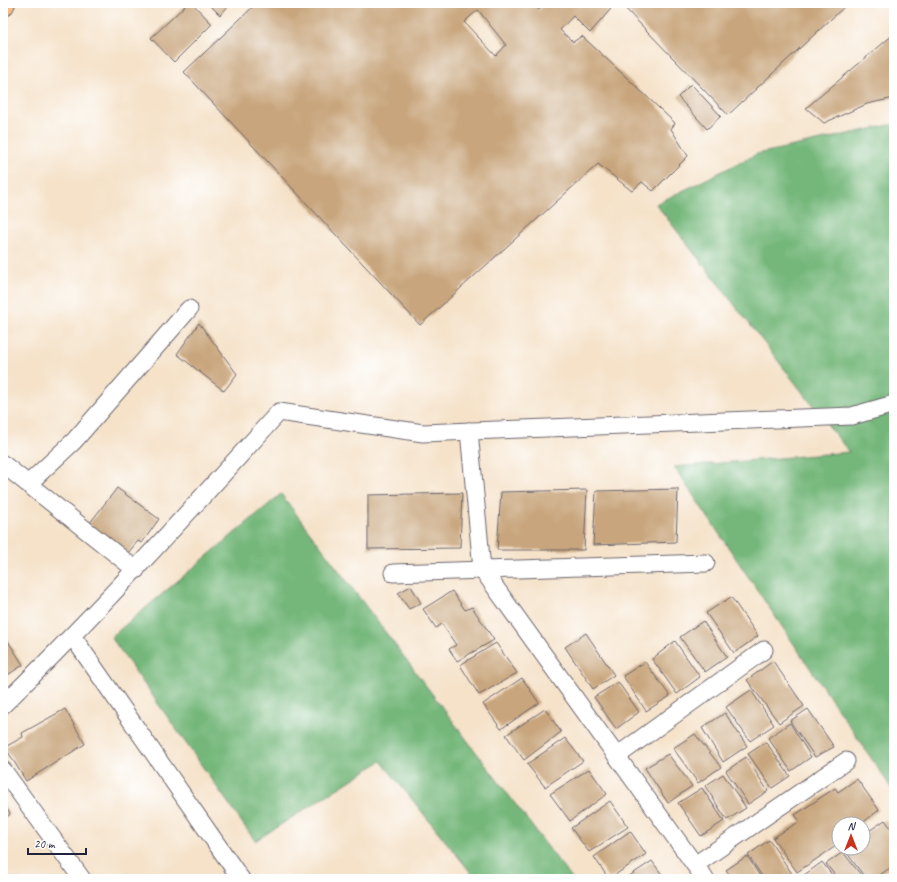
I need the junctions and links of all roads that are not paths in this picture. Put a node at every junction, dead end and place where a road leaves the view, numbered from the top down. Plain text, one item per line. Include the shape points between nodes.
1 (189, 309) dead end
2 (894, 404) edge
3 (469, 431) junction
4 (3, 464) edge
5 (28, 484) junction
6 (706, 563) dead end
7 (482, 569) junction
8 (136, 570) junction
9 (393, 573) dead end
10 (73, 637) junction
11 (764, 650) dead end
12 (3, 705) edge
13 (617, 756) junction
14 (846, 761) dead end
15 (3, 770) edge
16 (700, 872) edge
17 (82, 879) edge
18 (241, 879) edge

1 - 5 street via 74,441
2 - 3 street via 852,416
3 - 7 street
3 - 8 street via 423,433 279,412
4 - 5 street
5 - 8 street
6 - 7 street
7 - 9 street
7 - 13 street
8 - 10 street
10 - 12 street
10 - 18 street
11 - 13 street
13 - 16 street
14 - 16 street
15 - 17 street

